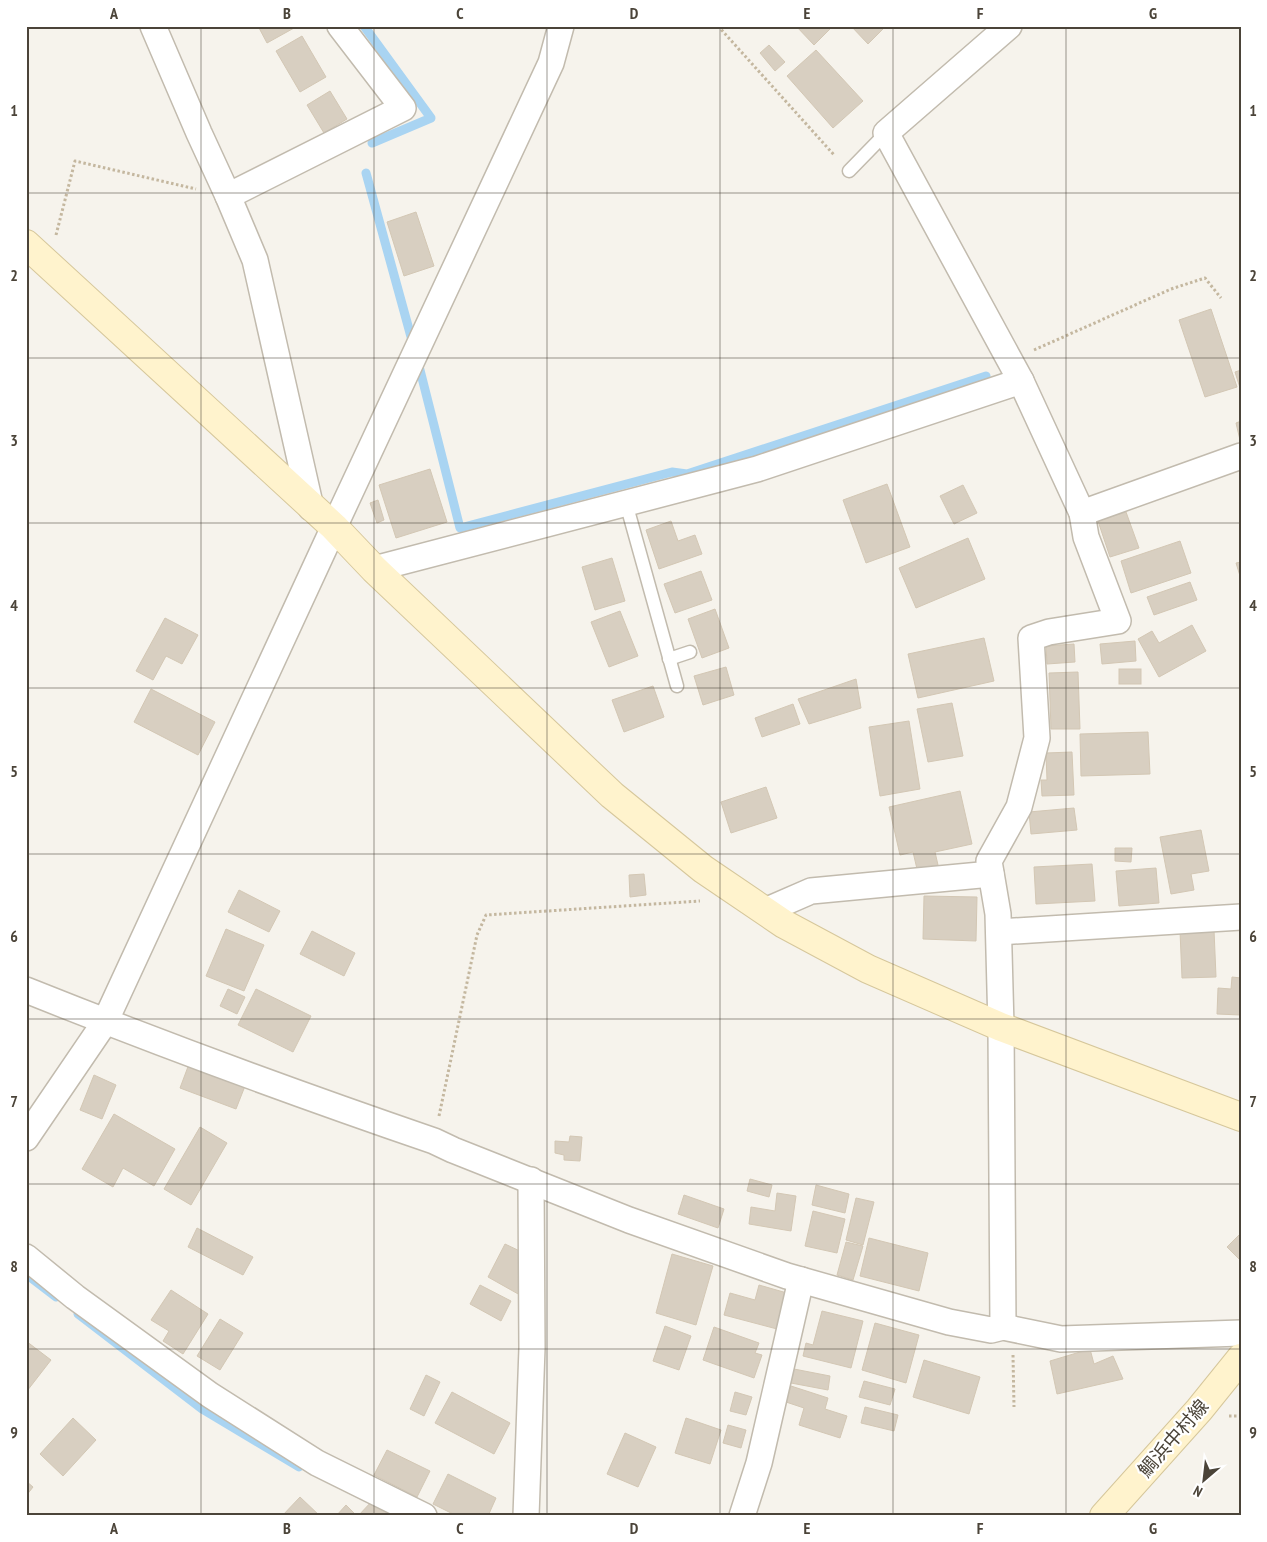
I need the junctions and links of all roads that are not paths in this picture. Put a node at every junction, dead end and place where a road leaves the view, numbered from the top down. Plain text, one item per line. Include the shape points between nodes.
1 (153, 26) edge
2 (340, 26) edge
3 (561, 26) edge
4 (1009, 26) edge
5 (886, 134) junction
6 (849, 171) road end
7 (228, 196) junction
8 (26, 244) edge
9 (1015, 371) junction
10 (1241, 456) edge
11 (626, 503) junction
12 (312, 508) junction
13 (1082, 512) junction
14 (334, 527) junction
15 (374, 569) junction
16 (690, 652) dead end
17 (669, 659) junction
18 (676, 686) dead end
19 (991, 874) junction
20 (756, 905) junction
21 (1241, 917) edge
22 (998, 932) junction
23 (26, 990) edge
24 (105, 1022) junction
25 (1001, 1027) junction
26 (1241, 1117) edge
27 (26, 1138) edge
28 (530, 1180) junction
29 (26, 1257) edge
30 (801, 1280) junction
31 (1008, 1328) junction
32 (1241, 1333) edge
33 (1241, 1358) edge
34 (424, 1516) edge
35 (526, 1516) edge
36 (742, 1516) edge
37 (1104, 1516) edge

1 - 7 street
2 - 7 street via 403,108
3 - 14 street via 550,63
4 - 5 street
5 - 6 lane
5 - 9 street
7 - 12 street via 256,260
8 - 12 street
9 - 11 street via 756,470
9 - 13 street
10 - 13 street
11 - 15 street
11 - 17 lane
12 - 14 street
13 - 19 street via 1086,537 1118,621 1031,638 1037,738 1019,806 989,861
14 - 15 street
14 - 24 street
15 - 20 street via 612,795 703,868
16 - 17 lane
17 - 18 lane
19 - 20 street via 811,891
19 - 22 street
20 - 25 street via 784,924 868,969
21 - 22 street
22 - 25 street
23 - 24 street
24 - 27 street
24 - 28 street via 434,1141
25 - 26 street
25 - 31 street
28 - 30 street via 628,1220
28 - 35 street via 532,1348
29 - 34 street via 75,1297 210,1395 316,1462
30 - 31 street via 949,1322 991,1330
30 - 36 street via 759,1463
31 - 32 street via 1061,1339
33 - 37 street, 鯛浜中村線

